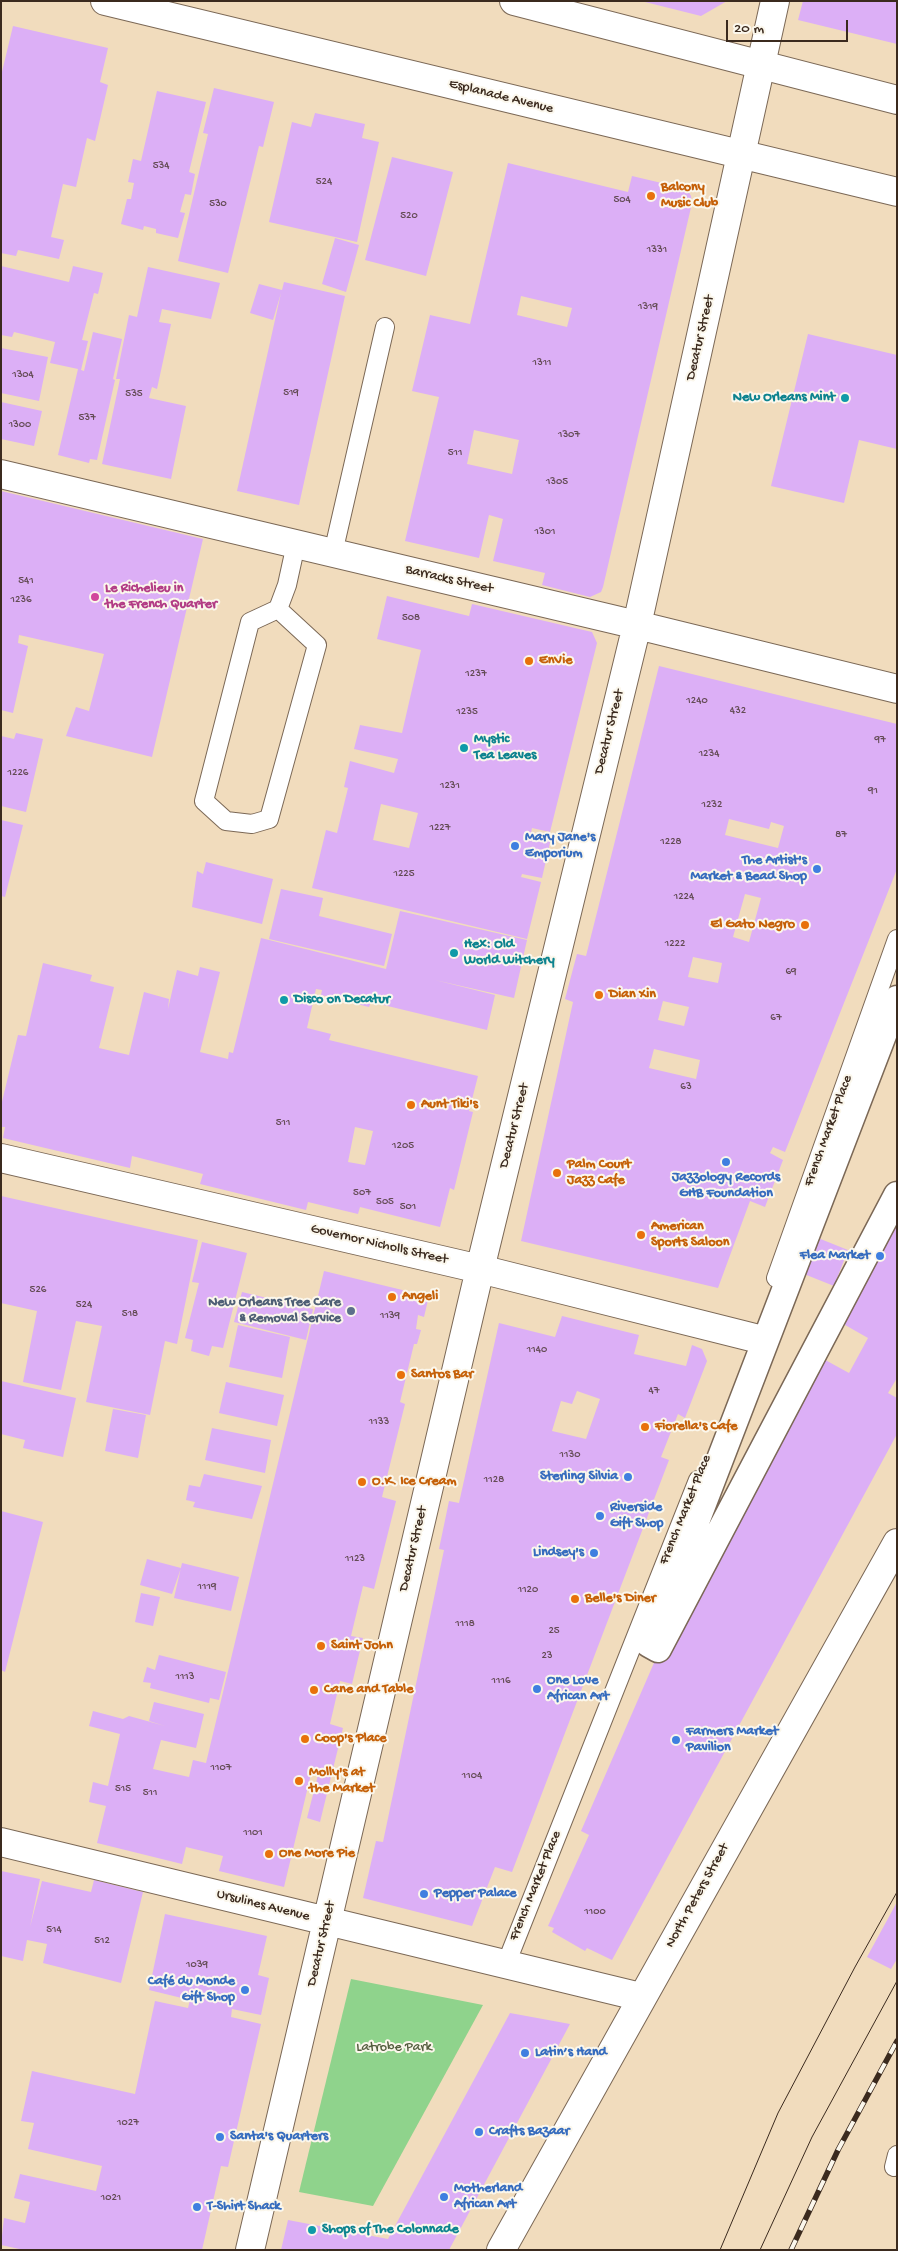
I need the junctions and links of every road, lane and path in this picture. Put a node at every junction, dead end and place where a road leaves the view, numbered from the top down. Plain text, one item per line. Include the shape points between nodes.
1 (106, 1) edge
2 (514, 1) edge
3 (775, 1) edge
4 (760, 65) junction
5 (897, 100) edge
6 (741, 155) junction
7 (897, 192) edge
8 (385, 327) dead end
9 (1, 474) edge
10 (296, 544) junction
11 (333, 553) junction
12 (278, 609) junction
13 (636, 625) junction
14 (897, 689) edge
15 (897, 940) edge
16 (897, 999) edge
17 (1, 1158) edge
18 (897, 1195) edge
19 (480, 1269) junction
20 (755, 1338) junction
21 (897, 1543) edge
22 (1, 1842) edge
23 (327, 1922) junction
24 (506, 1964) junction
25 (641, 1997) junction
26 (250, 2250) edge
27 (502, 2250) edge

1 - 6 street, Esplanade Avenue
2 - 4 street
3 - 4 street, Decatur Street
4 - 5 street
4 - 6 street, Decatur Street
6 - 7 street, Esplanade Avenue
6 - 13 street, Decatur Street
8 - 11 lane
9 - 10 street, Barracks Street
10 - 11 street, Barracks Street
10 - 12 lane
11 - 13 street, Barracks Street
12 - 12 lane via 250,622 204,800 226,821 252,824 269,819 317,645
13 - 14 street, Barracks Street
13 - 19 street, Decatur Street
15 - 20 lane, French Market Place
16 - 18 street via 649,1644 658,1649
17 - 19 street, Governor Nicholls Street
19 - 20 street, Governor Nicholls Street
19 - 23 street, Decatur Street
20 - 24 lane, French Market Place
21 - 25 street, North Peters Street
22 - 23 street, Ursulines Avenue
23 - 24 street, Ursulines Avenue
23 - 26 street, Decatur Street
24 - 25 street, Ursulines Avenue
25 - 27 street, North Peters Street

